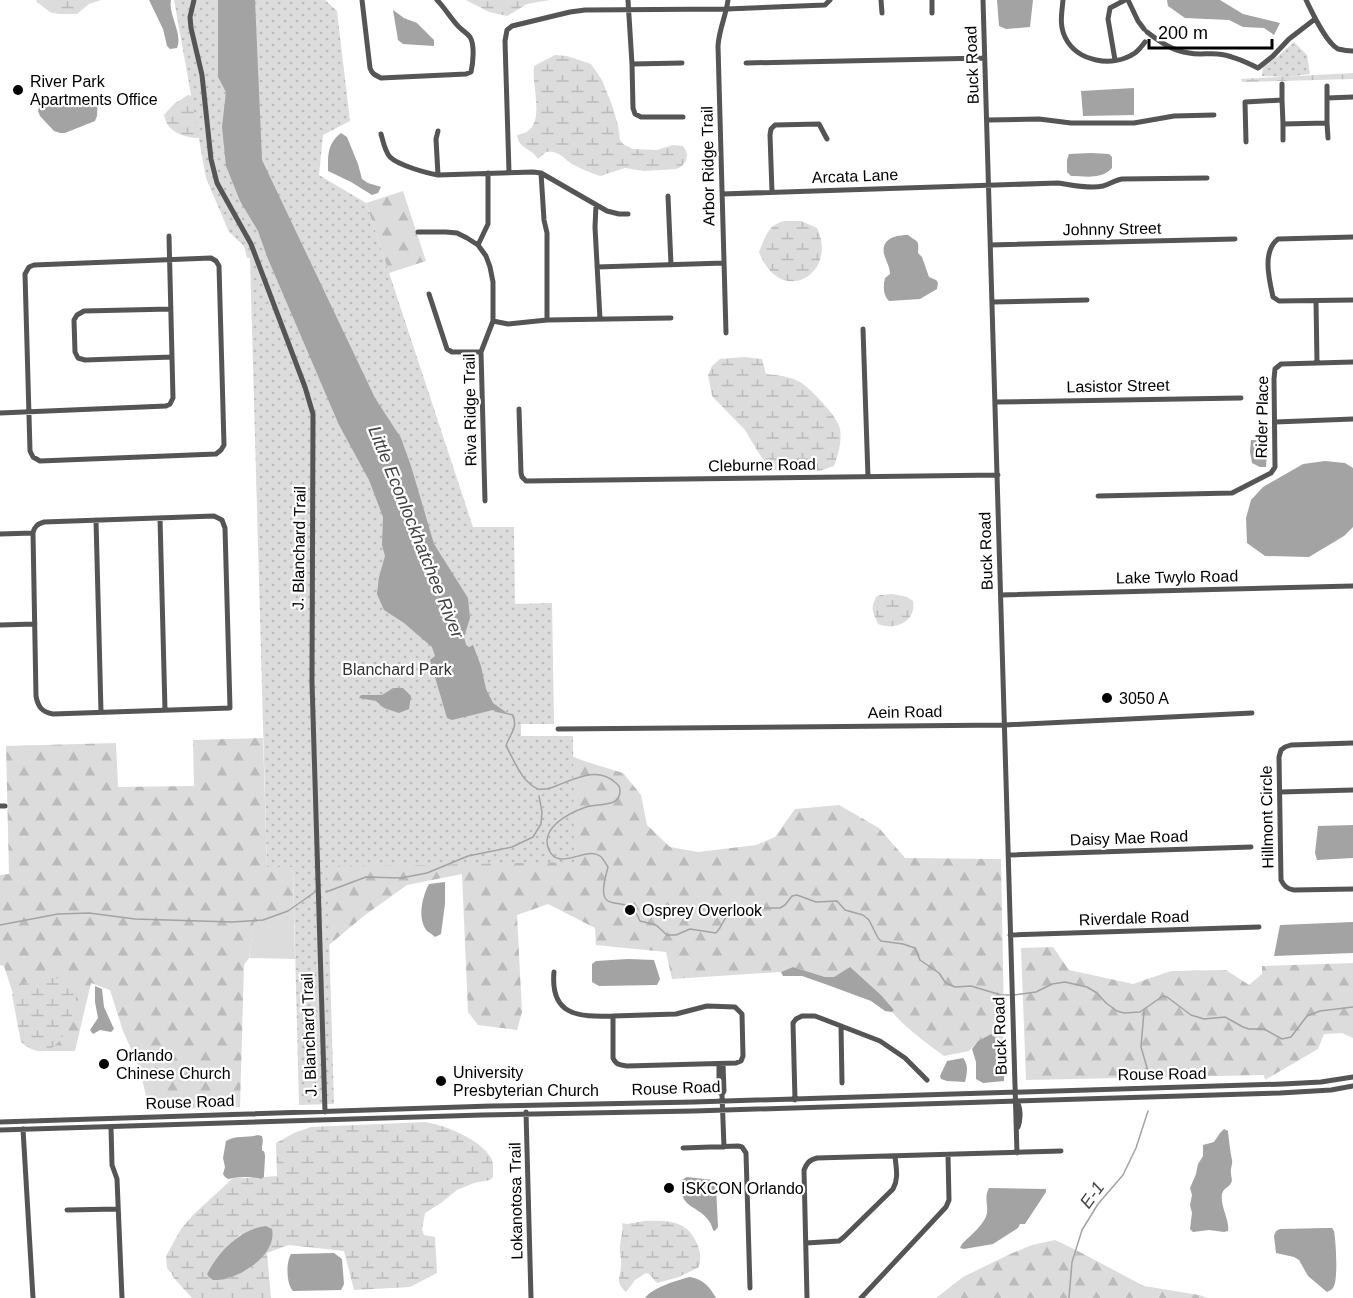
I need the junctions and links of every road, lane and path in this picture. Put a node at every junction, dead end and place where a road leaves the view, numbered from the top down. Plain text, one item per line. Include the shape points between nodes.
1 (194, 0) edge
2 (362, 0) edge
3 (437, 0) edge
4 (628, 0) edge
5 (681, 0) edge
6 (728, 0) edge
7 (830, 0) edge
8 (881, 0) edge
9 (932, 0) edge
10 (983, 0) edge
11 (1063, 0) edge
12 (1127, 0) edge
13 (1306, 0) edge
14 (779, 3) edge
15 (628, 9) junction
16 (681, 9) junction
17 (727, 9) junction
18 (882, 13) dead end
19 (932, 13) dead end
20 (1315, 19) junction
21 (1145, 42) dead end
22 (1353, 51) edge
23 (985, 58) junction
24 (1115, 60) junction
25 (682, 63) dead end
26 (746, 63) dead end
27 (632, 64) junction
28 (1282, 84) dead end
29 (1327, 86) dead end
30 (1327, 98) junction
31 (1353, 98) edge
32 (1282, 100) junction
33 (1214, 115) dead end
34 (683, 117) dead end
35 (987, 120) junction
36 (1328, 123) junction
37 (1283, 124) junction
38 (438, 131) dead end
39 (381, 134) dead end
40 (1328, 138) dead end
41 (827, 139) dead end
42 (1283, 140) dead end
43 (1246, 142) dead end
44 (509, 172) junction
45 (488, 173) junction
46 (541, 173) junction
47 (438, 174) junction
48 (1207, 178) dead end
49 (989, 185) junction
50 (772, 192) junction
51 (722, 194) junction
52 (668, 196) dead end
53 (596, 205) junction
54 (628, 214) dead end
55 (418, 232) dead end
56 (169, 236) dead end
57 (1353, 237) edge
58 (1235, 239) dead end
59 (478, 245) junction
60 (990, 245) junction
61 (170, 259) junction
62 (724, 263) junction
63 (671, 265) junction
64 (597, 267) junction
65 (429, 294) dead end
66 (1088, 300) dead end
67 (1353, 300) edge
68 (1316, 301) junction
69 (992, 302) junction
70 (171, 309) junction
71 (671, 318) dead end
72 (600, 319) junction
73 (547, 320) junction
74 (493, 321) junction
75 (863, 329) dead end
76 (726, 333) dead end
77 (481, 352) junction
78 (172, 357) junction
79 (1353, 362) edge
80 (1317, 363) junction
81 (1241, 398) dead end
82 (995, 402) junction
83 (519, 409) dead end
84 (29, 412) junction
85 (0, 413) edge
86 (1353, 419) edge
87 (1275, 422) junction
88 (998, 475) junction
89 (868, 477) junction
90 (1098, 496) dead end
91 (485, 501) dead end
92 (160, 518) junction
93 (96, 520) junction
94 (33, 533) junction
95 (0, 534) edge
96 (1353, 586) edge
97 (1001, 595) junction
98 (35, 624) junction
99 (0, 626) edge
100 (165, 710) junction
101 (101, 712) junction
102 (1252, 713) dead end
103 (1005, 725) junction
104 (558, 729) dead end
105 (1353, 743) edge
106 (1353, 790) edge
107 (1280, 792) junction
108 (1251, 848) dead end
109 (1008, 855) junction
110 (1353, 889) edge
111 (1259, 927) dead end
112 (1010, 935) junction
113 (554, 972) dead end
114 (613, 1016) junction
115 (841, 1026) junction
116 (721, 1064) junction
117 (1353, 1077) edge
118 (927, 1080) dead end
119 (842, 1083) dead end
120 (1306, 1083) junction
121 (1353, 1086) edge
122 (1016, 1092) junction
123 (1306, 1092) junction
124 (722, 1098) junction
125 (795, 1098) junction
126 (1016, 1100) junction
127 (522, 1105) junction
128 (795, 1107) junction
129 (722, 1110) junction
130 (325, 1111) junction
131 (527, 1113) junction
132 (325, 1120) junction
133 (23, 1121) junction
134 (0, 1122) edge
135 (111, 1127) junction
136 (0, 1130) edge
137 (23, 1130) junction
138 (724, 1147) junction
139 (683, 1148) dead end
140 (1061, 1151) dead end
141 (1017, 1153) junction
142 (948, 1155) junction
143 (895, 1156) junction
144 (118, 1209) junction
145 (67, 1210) dead end
146 (806, 1243) junction
147 (750, 1288) dead end
148 (33, 1298) edge
149 (122, 1298) edge
150 (531, 1298) edge
151 (807, 1298) edge
152 (861, 1298) edge

1 - 130 street, J. Blanchard Trail via 191,28 202,75 217,183 251,244 313,414 312,682
2 - 3 street via 370,68 375,76 471,72 470,36
4 - 15 street
5 - 16 street
6 - 17 street, Arbor Ridge Trail
7 - 14 street via 825,5
8 - 18 street
9 - 19 street
10 - 23 street, Buck Road
11 - 24 street via 1060,21 1072,48 1097,61
12 - 20 street via 1138,21 1163,44 1189,53 1232,57 1258,68
12 - 24 street via 1110,8 1108,19
13 - 20 street
14 - 17 street
15 - 16 street
15 - 27 street
15 - 44 street via 570,12 507,30
16 - 17 street
17 - 51 street, Arbor Ridge Trail via 718,46
20 - 22 street via 1331,43
21 - 24 street via 1136,53
23 - 26 street
23 - 35 street, Buck Road
25 - 27 street
27 - 34 street via 636,114
28 - 32 street
29 - 30 street
30 - 31 street
30 - 36 street
32 - 37 street
32 - 43 street via 1245,102
33 - 35 street via 1134,123
35 - 49 street, Buck Road
36 - 37 street
36 - 40 street
37 - 42 street
38 - 47 street
39 - 47 street via 388,156
41 - 50 street via 819,124 775,125 770,135
44 - 45 street
44 - 46 street
45 - 47 street
45 - 59 street via 488,224
46 - 53 street
46 - 73 street via 547,233
48 - 49 street, Arcata Lane via 1122,179 1101,186
49 - 50 street, Arcata Lane
49 - 60 street, Buck Road
50 - 51 street, Arcata Lane
51 - 62 street, Arbor Ridge Trail
52 - 63 street
53 - 54 street
53 - 64 street
55 - 59 street via 457,233
56 - 61 street
57 - 68 street via 1278,239 1272,243 1269,262 1273,297 1279,301
58 - 60 street, Johnny Street
59 - 74 street, Riva Ridge Trail via 490,267
60 - 69 street, Buck Road
61 - 70 street
61 - 84 street via 29,267 25,273
61 - 84 street via 211,258 219,266 224,433 221,450 216,454 40,461 30,451
62 - 63 street
62 - 76 street, Arbor Ridge Trail
63 - 64 street
64 - 72 street
65 - 77 street via 447,349
66 - 69 street
67 - 68 street
68 - 80 street
69 - 82 street, Buck Road
70 - 78 street
70 - 78 street via 84,311 74,320 78,358
71 - 72 street
72 - 73 street
73 - 74 street via 508,324
74 - 77 street, Riva Ridge Trail
75 - 89 street
77 - 91 street, Riva Ridge Trail
78 - 84 street via 173,398 166,406
79 - 80 street, Rider Place
80 - 87 street, Rider Place via 1281,364 1275,369
81 - 82 street, Lasistor Street
82 - 88 street, Buck Road
83 - 89 street, Cleburne Road via 521,473 526,481
84 - 85 street
86 - 87 street
87 - 90 street, Rider Place via 1275,467 1271,473 1232,493
88 - 89 street, Cleburne Road
88 - 97 street, Buck Road
92 - 93 street
92 - 100 street
92 - 100 street via 214,516 222,520 225,528 230,708
93 - 94 street via 44,522
93 - 101 street
94 - 95 street
94 - 98 street
96 - 97 street, Lake Twylo Road
97 - 103 street, Buck Road
98 - 99 street
98 - 101 street via 36,696 41,709 53,714
100 - 101 street
102 - 103 street, Aein Road
103 - 104 street, Aein Road
103 - 109 street, Buck Road
105 - 107 street, Hillmont Circle via 1285,747 1279,757
106 - 107 street
107 - 110 street, Hillmont Circle via 1284,885 1294,890
108 - 109 street, Daisy Mae Road
109 - 112 street, Buck Road
111 - 112 street, Riverdale Road
112 - 122 street, Buck Road
113 - 114 street via 555,993 566,1009 589,1017
114 - 116 street via 613,1058 619,1065
114 - 116 street via 735,1007 742,1014 743,1056 736,1064
115 - 118 street via 880,1041
115 - 119 street
115 - 125 street via 815,1016 793,1023
116 - 124 street
117 - 120 street, Rouse Road
120 - 122 street, Rouse Road
120 - 123 street
121 - 123 street, Rouse Road
122 - 125 street, Rouse Road
122 - 126 street, Buck Road
123 - 126 street, Rouse Road
124 - 125 street, Rouse Road
124 - 127 street, Rouse Road
124 - 129 street
125 - 128 street
126 - 128 street, Rouse Road
126 - 141 street, Buck Road
127 - 130 street, Rouse Road
127 - 131 street
128 - 129 street, Rouse Road
129 - 131 street, Rouse Road
129 - 138 street
130 - 132 street, J. Blanchard Trail
130 - 133 street, Rouse Road
131 - 132 street, Rouse Road
131 - 150 street, Lokanotosa Trail
132 - 135 street, Rouse Road
133 - 134 street, Rouse Road
133 - 137 street
135 - 137 street, Rouse Road
135 - 144 street
136 - 137 street, Rouse Road
137 - 148 street
138 - 139 street
138 - 147 street via 738,1146 746,1152
140 - 141 street
141 - 142 street
142 - 143 street
142 - 152 street via 946,1207
143 - 146 street via 896,1183 844,1237 839,1241
143 - 146 street via 817,1158 807,1163
144 - 145 street
144 - 149 street
146 - 151 street

